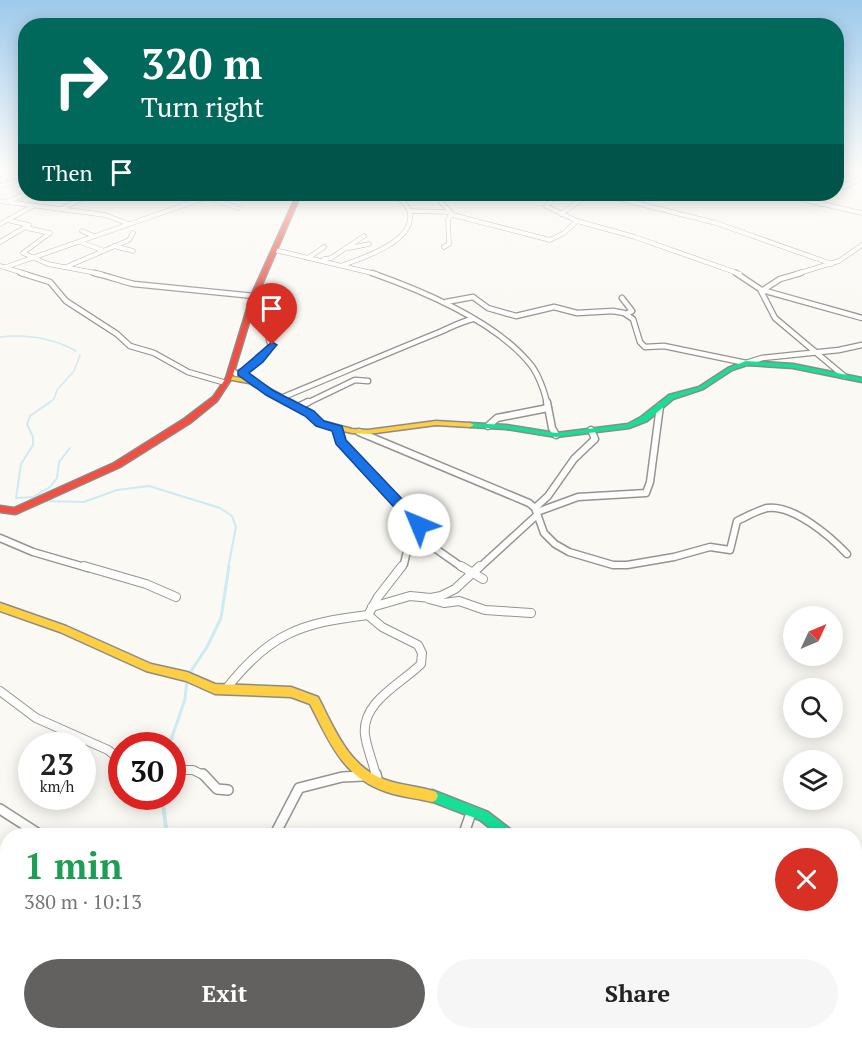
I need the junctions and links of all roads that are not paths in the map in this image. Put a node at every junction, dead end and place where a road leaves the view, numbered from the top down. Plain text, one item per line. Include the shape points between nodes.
1 (117, 219) edge
2 (143, 219) edge
3 (288, 219) edge
4 (409, 219) edge
5 (448, 219) edge
6 (474, 219) edge
7 (574, 219) edge
8 (702, 219) edge
9 (578, 221) junction
10 (2, 222) edge
11 (130, 224) junction
12 (27, 228) junction
13 (82, 231) dead end
14 (133, 233) dead end
15 (364, 236) dead end
16 (94, 237) junction
17 (0, 242) edge
18 (79, 242) junction
19 (369, 243) dead end
20 (862, 245) edge
21 (113, 246) junction
22 (324, 247) dead end
23 (444, 247) dead end
24 (275, 249) junction
25 (345, 249) junction
26 (102, 250) junction
27 (133, 251) dead end
28 (33, 257) junction
29 (308, 258) junction
30 (316, 260) junction
31 (832, 264) junction
32 (342, 265) junction
33 (7, 267) junction
34 (65, 267) junction
35 (0, 268) edge
36 (761, 290) junction
37 (254, 296) junction
38 (622, 298) dead end
39 (446, 302) junction
40 (626, 314) junction
41 (862, 318) edge
42 (473, 319) junction
43 (269, 340) dead end
44 (862, 345) edge
45 (815, 352) junction
46 (746, 363) junction
47 (242, 373) junction
48 (844, 376) junction
49 (229, 377) junction
50 (860, 380) edge
51 (251, 381) junction
52 (368, 381) dead end
53 (281, 398) junction
54 (660, 406) junction
55 (298, 407) junction
56 (548, 408) junction
57 (488, 426) junction
58 (338, 429) junction
59 (591, 430) junction
60 (359, 432) junction
61 (556, 435) junction
62 (0, 509) edge
63 (536, 512) junction
64 (414, 520) junction
65 (0, 538) edge
66 (847, 554) dead end
67 (475, 574) junction
68 (483, 579) dead end
69 (176, 597) dead end
70 (423, 597) junction
71 (0, 607) edge
72 (372, 607) junction
73 (531, 613) dead end
74 (368, 615) junction
75 (226, 689) junction
76 (0, 691) edge
77 (108, 750) edge
78 (186, 769) edge
79 (364, 776) junction
80 (379, 784) junction
81 (228, 790) dead end
82 (0, 809) edge
83 (471, 813) junction
84 (30, 828) edge
85 (278, 828) edge
86 (466, 828) edge
87 (500, 828) edge

1 - 11 street
2 - 11 street
3 - 24 street
4 - 32 street via 407,228 395,242
5 - 23 street via 449,244
6 - 9 street via 550,240
7 - 9 street
8 - 31 street
9 - 36 street via 734,271
10 - 12 street via 29,224
11 - 16 street
12 - 17 street
12 - 28 street via 50,233 23,253
13 - 16 street
14 - 21 street via 130,239
15 - 25 street
16 - 18 street
18 - 26 street
18 - 28 street
19 - 25 street
20 - 31 street
21 - 26 street
21 - 27 street
22 - 29 street
24 - 29 street
24 - 37 street
25 - 30 street via 331,258
26 - 34 street
28 - 33 street
28 - 34 street
29 - 30 street
30 - 32 street
31 - 36 street via 780,279
32 - 39 street via 398,281
33 - 35 street
33 - 49 street via 50,282 66,301 130,346 154,352 188,372
34 - 37 street via 134,284
36 - 41 street
36 - 45 street via 775,318
37 - 49 street
38 - 40 street via 632,311
39 - 40 street via 473,297 488,308 516,316 554,307 577,313
39 - 42 street
40 - 46 street via 633,319 645,347 664,346
42 - 53 street
42 - 56 street via 532,366
43 - 47 street via 271,346 260,360
44 - 45 street
45 - 46 street
45 - 48 street
46 - 48 street via 793,366
46 - 54 street via 701,388 671,397
47 - 49 street
47 - 51 street
48 - 50 street
49 - 51 street
49 - 62 street via 204,409 123,462 15,511
51 - 53 street
52 - 55 street via 355,380
53 - 55 street
54 - 59 street via 629,426
54 - 63 street via 646,493 579,497
55 - 58 street via 320,423
56 - 57 street via 497,418
56 - 61 street
57 - 60 street via 436,423
57 - 61 street
58 - 60 street
58 - 64 street via 341,441
59 - 61 street
59 - 63 street via 595,439 574,459
60 - 63 street via 529,503
63 - 66 street via 544,532 562,549 619,566 710,547 730,550 737,521 768,508 819,527
63 - 67 street
64 - 67 street via 442,555
64 - 72 street via 404,564
65 - 69 street
67 - 68 street
67 - 70 street via 448,593
70 - 72 street via 410,596
70 - 73 street via 444,603 460,601 489,610
71 - 75 street via 150,668
72 - 74 street
74 - 75 street via 310,624 272,641 252,656
74 - 80 street via 382,627 418,645 422,653 421,664 364,720
75 - 79 street via 291,692 311,698 344,758
76 - 77 street via 36,718
78 - 81 street via 196,769 217,789
79 - 80 street
79 - 85 street via 342,777 299,788
80 - 83 street via 431,796
82 - 84 street
83 - 86 street
83 - 87 street via 484,816

